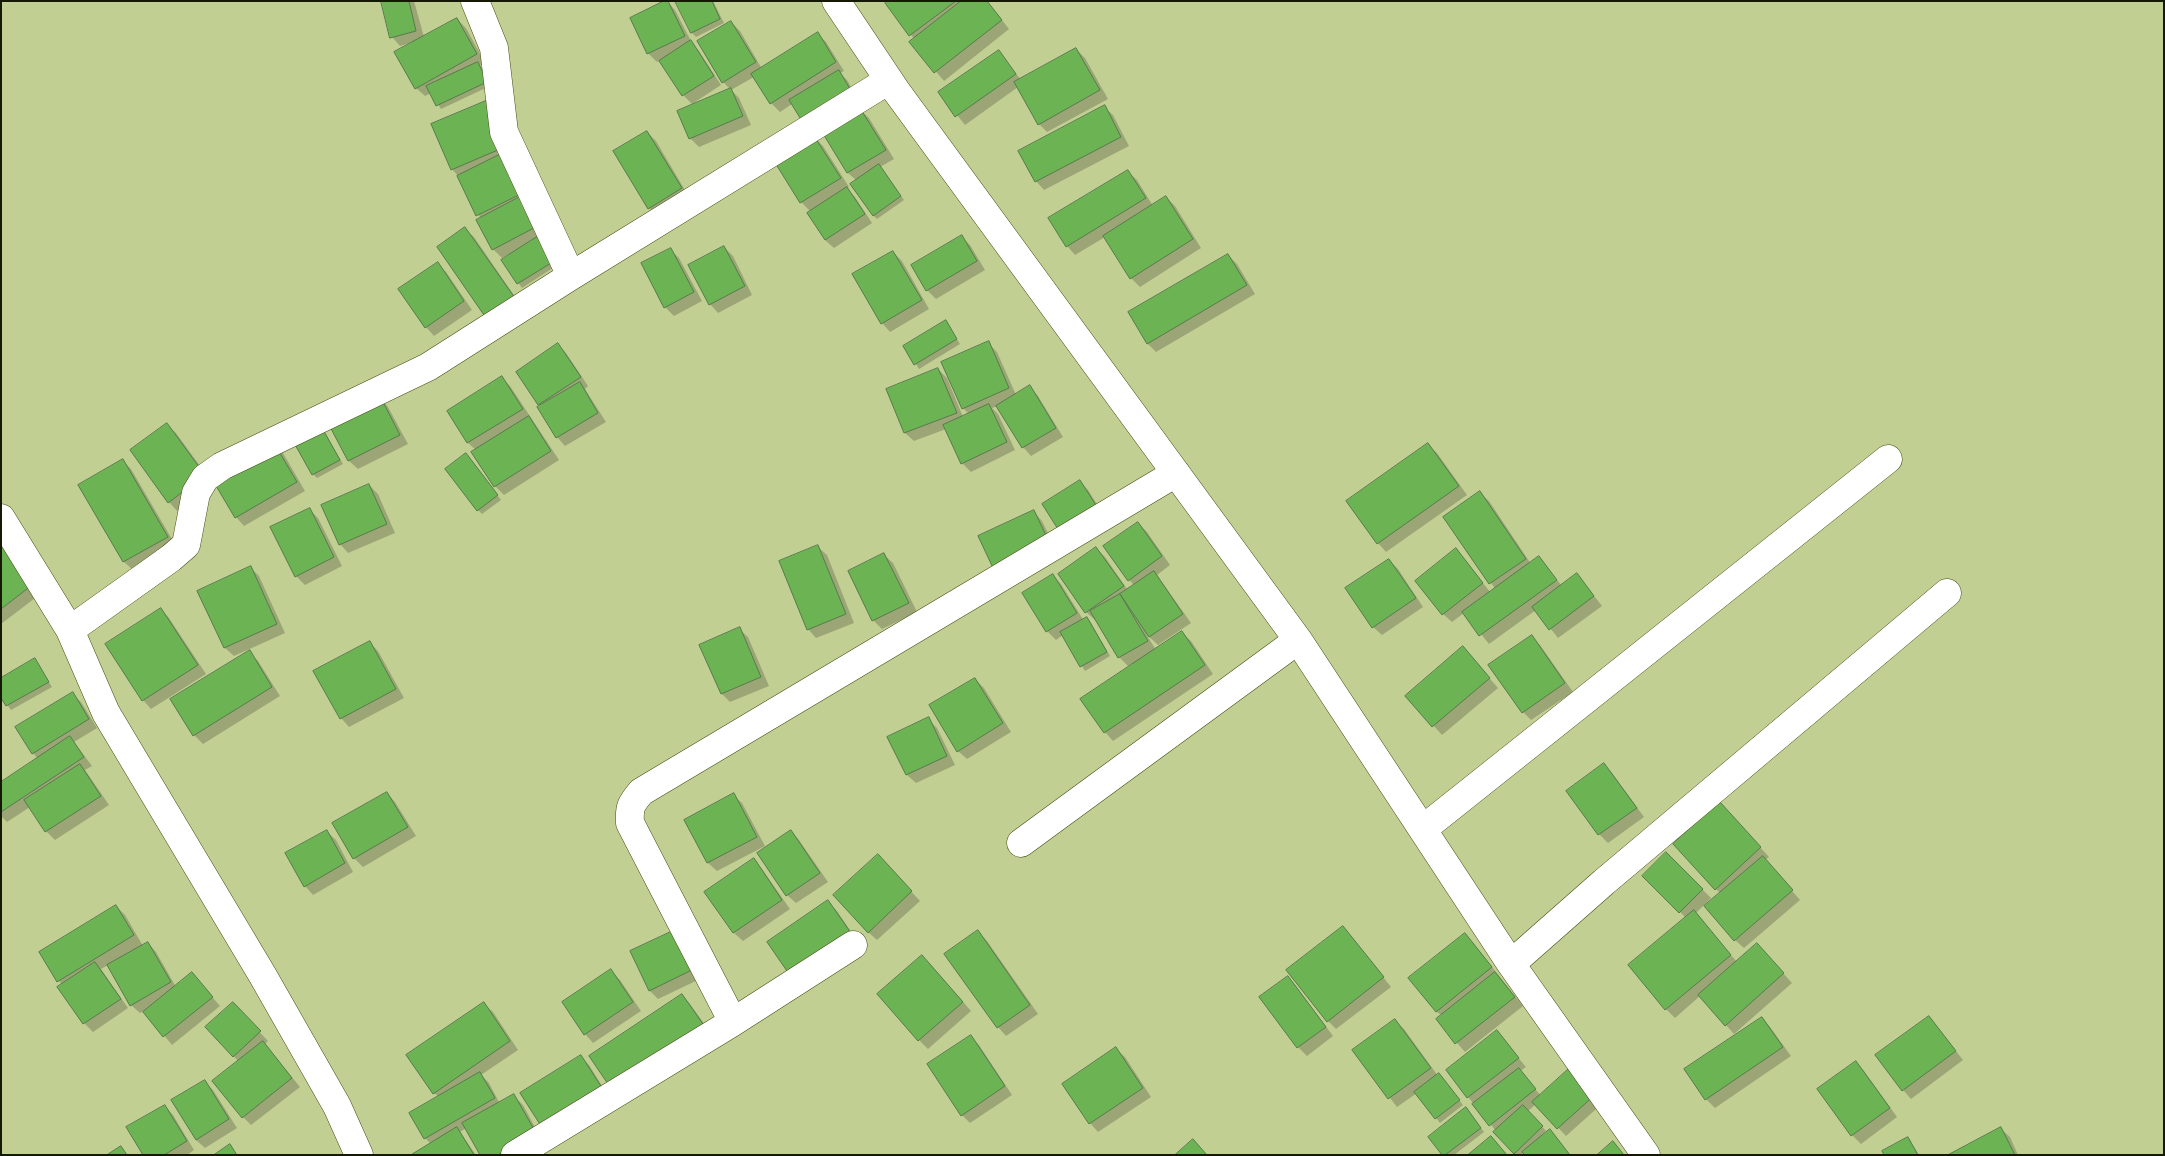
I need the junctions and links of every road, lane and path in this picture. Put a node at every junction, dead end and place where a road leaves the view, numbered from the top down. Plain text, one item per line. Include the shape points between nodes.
1 (475, 1) edge
2 (836, 1) edge
3 (889, 80) junction
4 (571, 276) junction
5 (1888, 459) dead end
6 (1176, 473) junction
7 (1, 518) edge
8 (1947, 593) dead end
9 (70, 630) junction
10 (1298, 640) junction
11 (1423, 829) junction
12 (1021, 843) dead end
13 (853, 945) dead end
14 (1511, 964) junction
15 (734, 1022) junction
16 (359, 1155) edge
17 (515, 1155) edge
18 (1646, 1155) edge

1 - 4 street via 494,48 504,132
2 - 3 street
3 - 4 street
3 - 6 street
4 - 9 street via 428,367 222,466 205,478 196,494 186,545
5 - 11 street
6 - 10 street
6 - 15 street via 642,792 635,800 629,809 630,823
7 - 9 street
8 - 14 street
9 - 16 street via 106,713 263,976 337,1106
10 - 11 street
10 - 12 street
11 - 14 street
13 - 15 street
14 - 18 street
15 - 17 street

